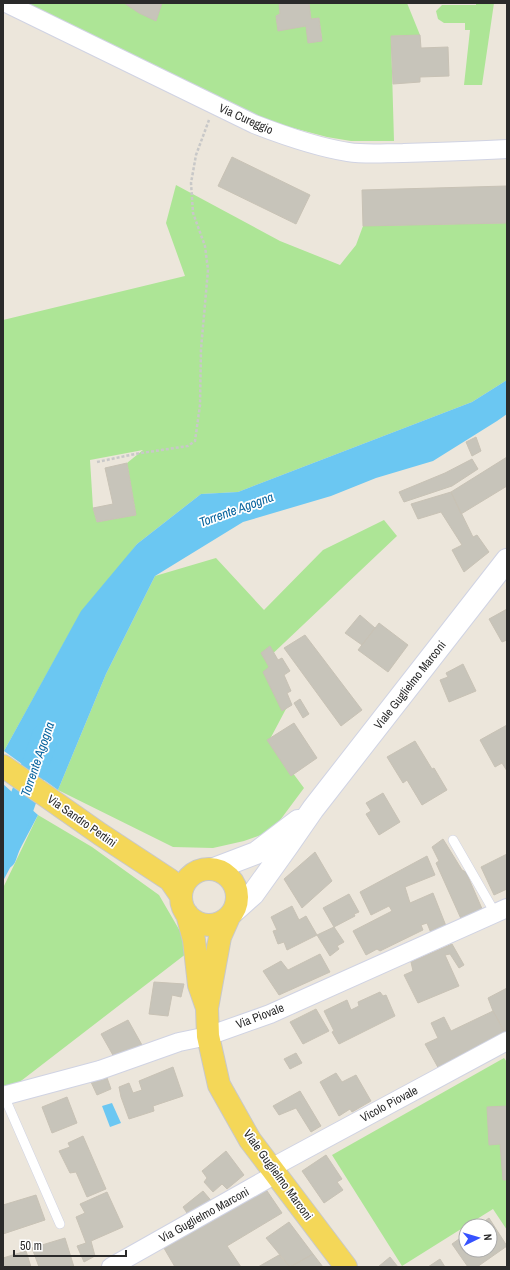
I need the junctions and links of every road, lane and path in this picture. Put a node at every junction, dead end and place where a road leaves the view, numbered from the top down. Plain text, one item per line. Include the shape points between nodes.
1 (6, 3) edge
2 (215, 105) junction
3 (507, 149) edge
4 (97, 462) dead end
5 (507, 560) edge
6 (3, 766) edge
7 (313, 809) junction
8 (453, 840) dead end
9 (121, 848) junction
10 (214, 870) junction
11 (192, 875) junction
12 (184, 905) junction
13 (501, 911) edge
14 (231, 915) junction
15 (207, 1008) junction
16 (208, 1036) junction
17 (507, 1041) edge
18 (3, 1096) edge
19 (274, 1171) junction
20 (60, 1224) dead end
21 (111, 1267) edge
22 (346, 1267) edge

1 - 2 street, Via Cureggio
2 - 3 street, Via Cureggio via 279,134 325,148 350,152
2 - 4 path via 196,155 191,183 193,214 204,246 208,270 201,349 200,405 195,441 188,446
5 - 7 main road, Viale Guglielmo Marconi
6 - 9 main road, Via Sandro Pertini
7 - 10 main road, Viale Guglielmo Marconi via 256,853
7 - 14 main road, Viale Guglielmo Marconi via 253,894
8 - 13 lane
9 - 11 main road, Via Sandro Pertini via 173,870
9 - 12 main road, Via Sandro Pertini via 170,880
10 - 11 main road via 206,869
10 - 14 main road via 226,875 235,885 237,902
11 - 12 main road via 183,888
12 - 14 main road via 194,921 202,925 220,924
12 - 15 main road, Viale Guglielmo Marconi via 194,940 199,984
13 - 16 street, Via Piovale via 270,1014
14 - 15 main road, Viale Guglielmo Marconi via 220,937
15 - 16 main road, Viale Guglielmo Marconi
16 - 18 street, Via Piovale via 179,1042 100,1070
16 - 19 main road, Viale Guglielmo Marconi via 219,1085 250,1140
17 - 19 street, Vicolo Piovale
18 - 20 lane
19 - 21 street, Via Guglielmo Marconi
19 - 22 main road, Viale Guglielmo Marconi

